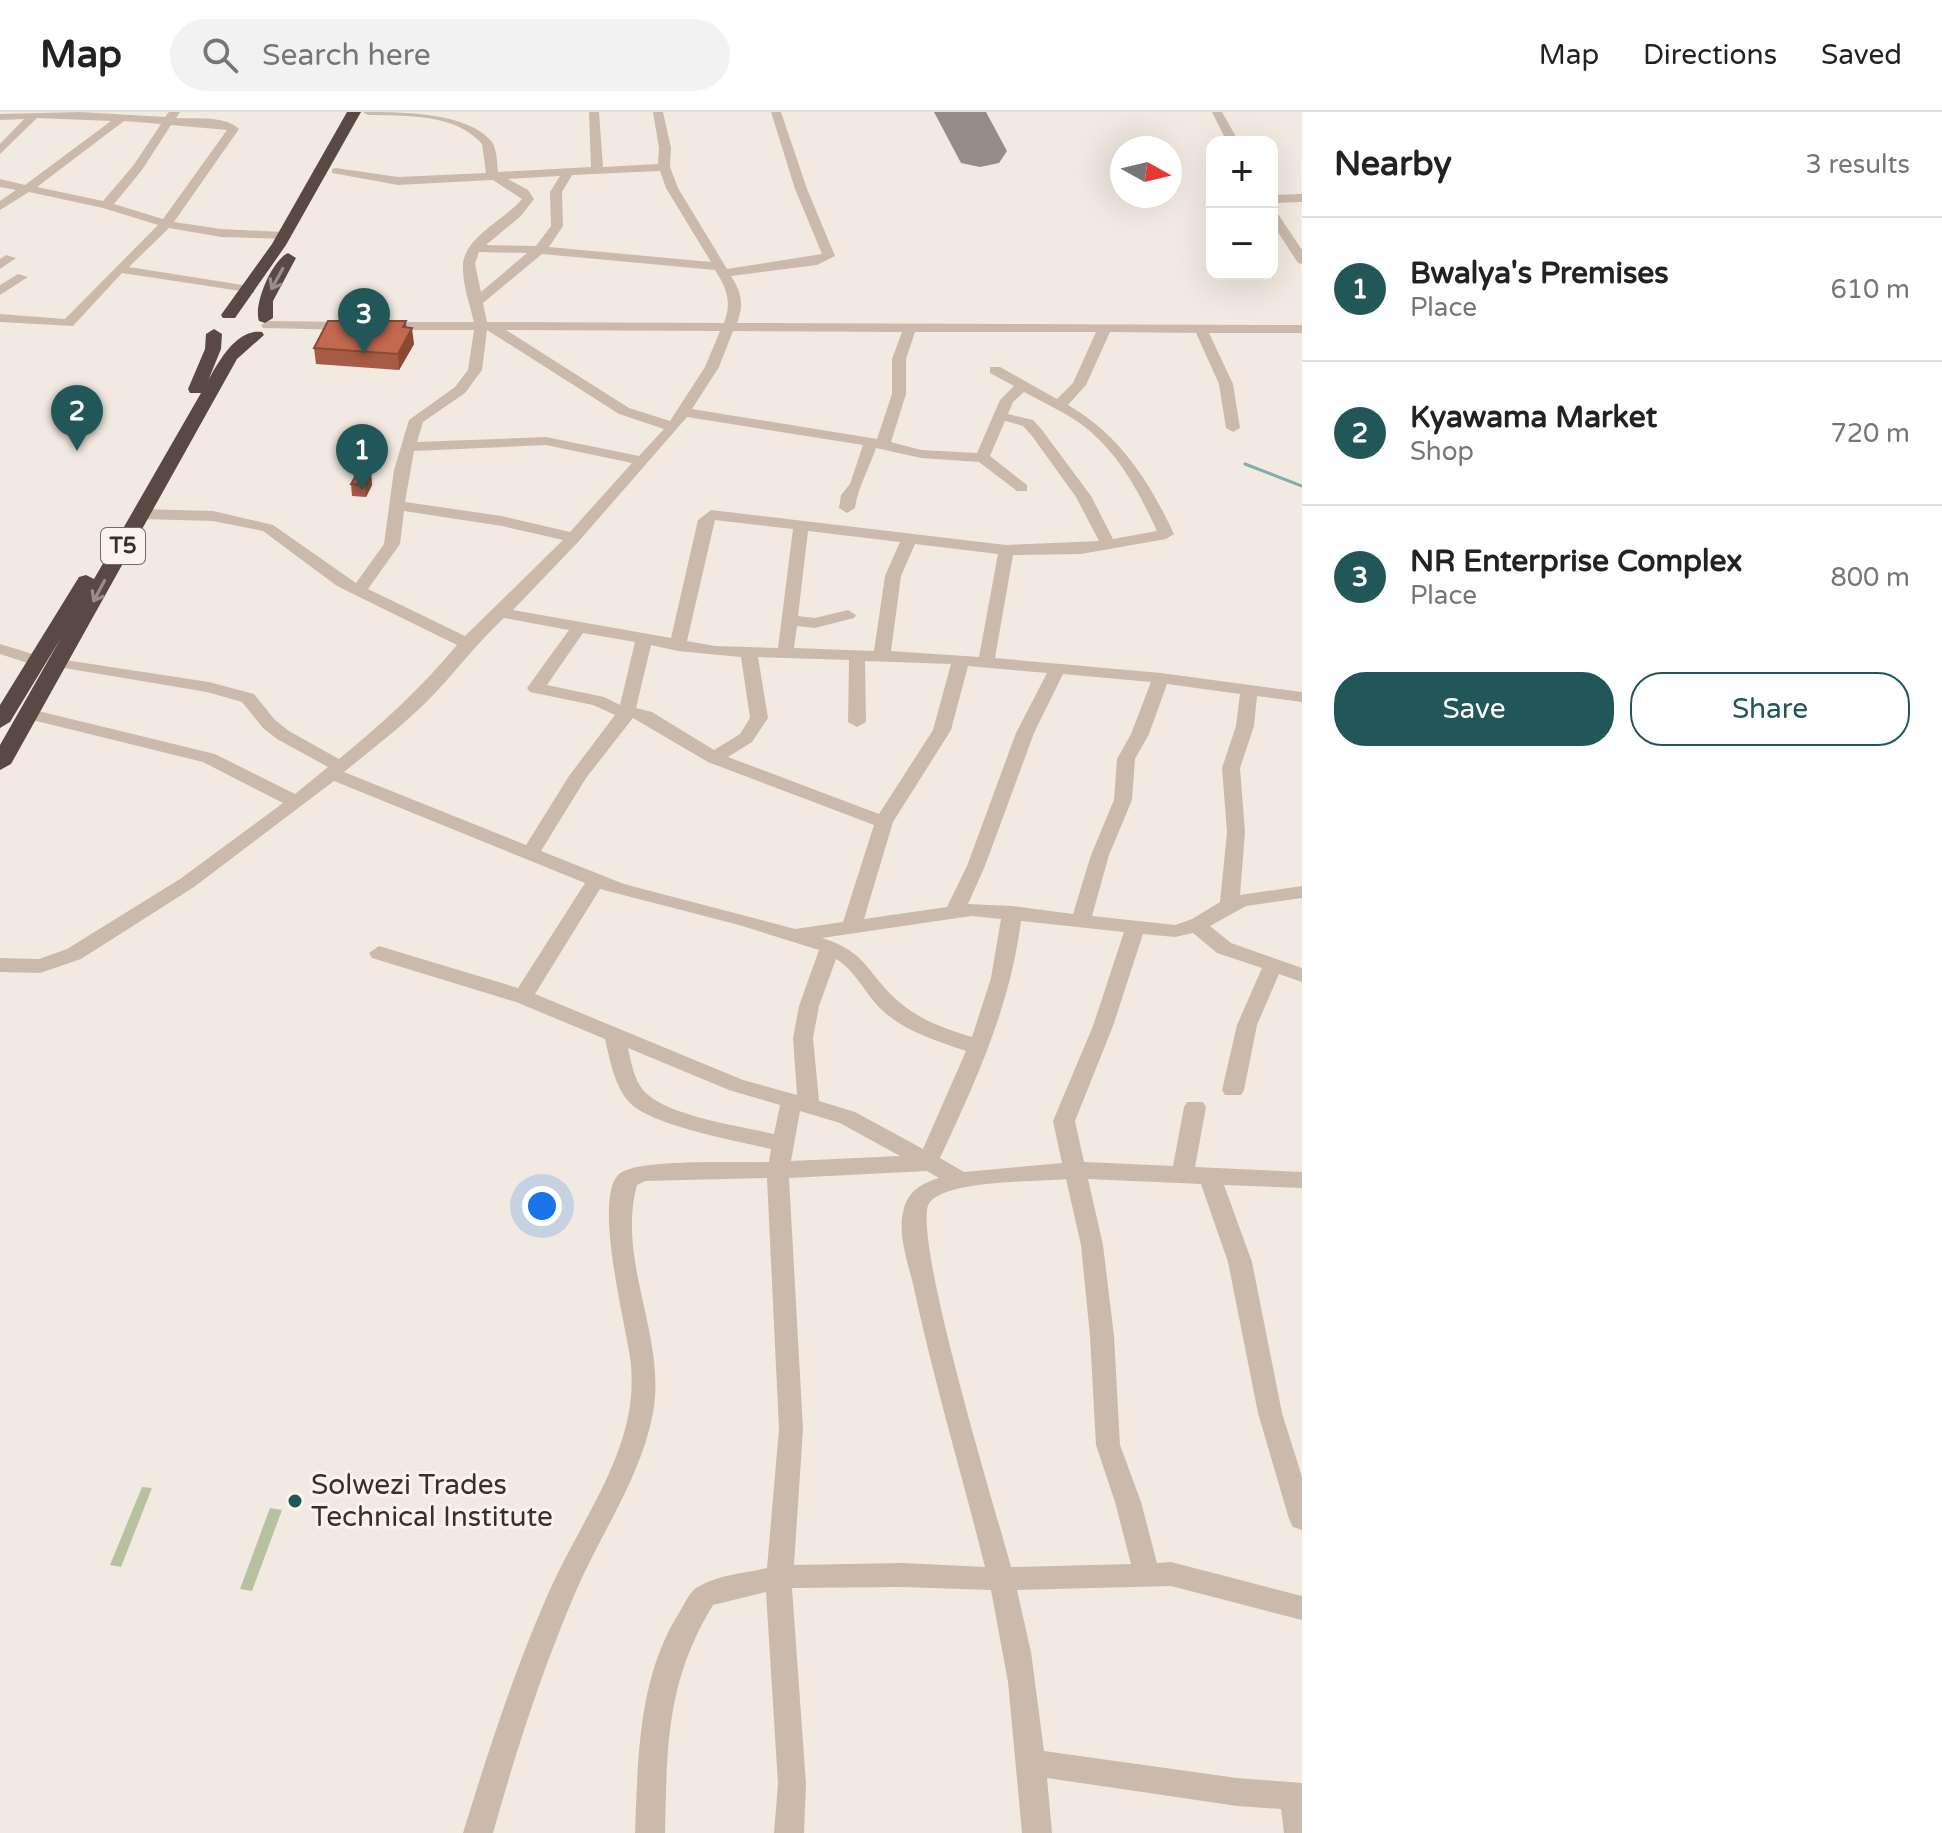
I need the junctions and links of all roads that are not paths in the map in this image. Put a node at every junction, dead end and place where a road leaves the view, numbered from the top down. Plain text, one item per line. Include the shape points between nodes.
1 (354, 112) edge
2 (368, 112) edge
3 (594, 112) edge
4 (658, 112) edge
5 (776, 112) edge
6 (1217, 112) edge
7 (72, 113) edge
8 (33, 116) junction
9 (171, 116) edge
10 (0, 117) edge
11 (121, 118) junction
12 (1230, 136) edge
13 (0, 151) edge
14 (664, 167) junction
15 (569, 170) junction
16 (597, 170) junction
17 (336, 171) junction
18 (492, 174) junction
19 (0, 183) edge
20 (22, 189) junction
21 (1302, 198) edge
22 (1278, 199) edge
23 (106, 205) junction
24 (0, 206) edge
25 (166, 224) junction
26 (1278, 225) edge
27 (1281, 230) junction
28 (1302, 232) edge
29 (284, 236) junction
30 (474, 248) junction
31 (539, 250) junction
32 (1302, 260) edge
33 (119, 269) junction
34 (722, 270) junction
35 (22, 277) dead end
36 (249, 290) junction
37 (0, 291) edge
38 (477, 302) junction
39 (229, 315) junction
40 (0, 318) edge
41 (263, 326) junction
42 (359, 326) edge
43 (375, 326) edge
44 (486, 326) junction
45 (729, 326) junction
46 (910, 327) junction
47 (1105, 328) junction
48 (1201, 329) junction
49 (1302, 329) edge
50 (214, 334) junction
51 (995, 370) dead end
52 (1023, 386) junction
53 (1059, 406) junction
54 (683, 412) junction
55 (1000, 416) junction
56 (673, 427) junction
57 (1233, 428) dead end
58 (877, 443) junction
59 (407, 447) junction
60 (982, 458) junction
61 (642, 461) junction
62 (1022, 488) dead end
63 (398, 506) junction
64 (847, 508) dead end
65 (141, 514) junction
66 (801, 527) junction
67 (574, 538) junction
68 (909, 540) junction
69 (1108, 544) junction
70 (1006, 550) junction
71 (358, 591) junction
72 (501, 613) junction
73 (848, 615) dead end
74 (789, 620) junction
75 (579, 627) junction
76 (644, 639) junction
77 (467, 643) junction
78 (678, 646) junction
79 (0, 649) edge
80 (749, 654) junction
81 (785, 655) junction
82 (857, 656) junction
83 (882, 656) junction
84 (961, 660) junction
85 (37, 661) junction
86 (58, 662) junction
87 (986, 662) junction
88 (1058, 668) junction
89 (1161, 678) junction
90 (1249, 691) junction
91 (1302, 697) edge
92 (30, 714) junction
93 (626, 714) junction
94 (0, 722) edge
95 (857, 722) dead end
96 (714, 758) junction
97 (0, 764) edge
98 (334, 769) junction
99 (296, 802) junction
100 (884, 822) junction
101 (531, 853) junction
102 (597, 879) junction
103 (1302, 892) edge
104 (1229, 905) junction
105 (955, 911) junction
106 (1012, 912) junction
107 (1081, 921) junction
108 (852, 925) junction
109 (1136, 927) junction
110 (1198, 927) junction
111 (797, 935) junction
112 (830, 947) junction
113 (379, 953) dead end
114 (0, 965) edge
115 (1273, 965) junction
116 (1302, 975) edge
117 (523, 997) junction
118 (614, 1035) junction
119 (980, 1048) junction
120 (1233, 1090) dead end
121 (800, 1103) junction
122 (1195, 1107) dead end
123 (783, 1144) junction
124 (927, 1163) junction
125 (778, 1170) junction
126 (1075, 1170) junction
127 (1183, 1174) junction
128 (1209, 1175) junction
129 (961, 1180) junction
130 (1302, 1180) edge
131 (1302, 1519) edge
132 (1147, 1574) junction
133 (781, 1577) junction
134 (1001, 1579) junction
135 (1302, 1608) edge
136 (1031, 1762) junction
137 (1298, 1797) edge
138 (478, 1833) edge
139 (650, 1833) edge
140 (789, 1833) edge
141 (1037, 1833) edge
142 (1299, 1833) edge

1 - 29 highway, T5
2 - 17 highway
2 - 18 street via 435,115 464,124 487,141
3 - 16 street
4 - 14 street
5 - 34 street via 829,256
6 - 12 street
7 - 8 street
7 - 11 street
8 - 10 street
8 - 13 street
9 - 11 street
9 - 23 street via 145,159
9 - 25 street via 233,129
11 - 20 street
14 - 16 street
14 - 34 street
15 - 16 street
15 - 18 street
15 - 31 street via 556,192 557,226
17 - 18 street via 385,180
17 -> 41 highway via 269,292
18 - 30 street via 528,199
19 - 20 street
20 - 23 street
20 - 24 street
21 - 22 street
23 - 25 street
25 - 29 street
25 - 33 street
26 - 27 street
27 - 28 street
27 - 32 street
29 - 36 highway, T5
30 - 31 street
30 - 38 street via 469,264
31 - 34 street
31 - 38 street
33 - 36 street
33 - 40 street via 68,323
34 - 45 street via 736,299
35 - 37 street
36 - 39 highway, T5
38 - 44 street
39 - 41 highway via 252,314
39 - 50 highway, T5 via 212,323
41 - 42 street
41 - 50 highway via 232,339
41 - 65 highway, T5 via 230,356
43 - 44 street
44 - 45 street
44 - 56 street via 624,411
44 - 59 street via 473,376 420,416
45 - 46 street
45 - 54 street via 712,367
46 - 47 street
46 - 58 street via 899,359 899,394
47 - 48 street
47 - 53 street via 1079,385
48 - 49 street
48 - 57 street via 1226,384
50 - 85 highway, T5 via 196,388
51 - 52 street
52 - 53 street
52 - 55 street via 1007,400
53 - 69 street via 1089,423 1116,449 1165,529 1162,537
54 - 56 street
54 - 58 street
55 - 60 street
55 - 69 street via 1028,423 1037,433 1083,496
56 - 61 street
58 - 60 street via 921,454
58 - 64 street
59 - 61 street via 546,441
59 - 63 street
60 - 62 street
61 - 67 street
63 - 67 street
63 - 71 street via 392,544
65 - 71 street via 213,516 268,528
65 -> 86 highway, T5
66 - 68 street
66 - 74 street
66 - 78 street via 709,516
67 - 72 street
68 - 70 street
68 - 83 street via 893,576
69 - 70 street via 1058,551
70 - 87 street
71 - 77 street
72 - 75 street
72 - 77 street
73 - 74 street via 815,623
74 - 81 street
75 - 76 street
75 - 93 street via 536,688 598,701
76 - 78 street
76 - 93 street
77 - 98 street via 398,720
78 - 80 street
79 - 85 street
80 - 81 street
80 - 96 street via 759,718 746,738
81 - 82 street
82 - 83 street
82 - 95 street
83 - 84 street
84 - 87 street
84 - 100 street via 942,730
85 - 94 highway, T5
86 - 92 highway, T5
86 - 98 street via 248,698 269,724
87 - 88 street
88 - 89 street
88 - 105 street via 1025,733
89 - 90 street
89 - 107 street via 1126,759 1123,800
90 - 91 street
90 - 104 street via 1230,776 1236,832
92 - 97 highway, T5
92 - 99 street via 209,758
93 - 96 street via 646,716
93 - 101 street via 578,776
96 - 100 street
98 - 99 street
98 - 101 street
99 - 114 street via 187,883 74,954 40,966
100 - 108 street
101 - 102 street
102 - 111 street
102 - 117 street
103 - 104 street
104 - 110 street
105 - 106 street
105 - 108 street
106 - 107 street
106 - 119 street via 1004,973
107 - 109 street
108 - 111 street
109 - 110 street
109 - 126 street via 1064,1121
110 - 115 street via 1224,948
111 - 112 street
112 - 119 street via 853,960 889,1005 907,1018
112 - 121 street via 809,1006
113 - 117 street
115 - 116 street
115 - 120 street via 1247,1025
117 - 118 street
118 - 121 street via 736,1085
118 - 123 street via 624,1075 642,1102
119 - 124 street
121 - 123 street
121 - 124 street via 847,1117
122 - 127 street
123 - 125 street
124 - 125 street
124 - 129 street
125 - 133 street via 791,1416
125 - 138 street via 642,1173 624,1185 620,1211 642,1364 641,1409 622,1467 562,1591 508,1732
126 - 127 street
126 - 129 street
126 - 132 street via 1092,1245 1108,1445
127 - 128 street
128 - 130 street
128 - 131 street via 1242,1272 1270,1413
129 - 134 street via 935,1187 918,1200 915,1234 937,1345
132 - 134 street
132 - 135 street via 1192,1579
133 - 134 street
133 - 139 street via 704,1597 682,1632 653,1735
133 - 140 street via 778,1602 792,1784
134 - 136 street
136 - 137 street
136 - 141 street
137 - 142 street

